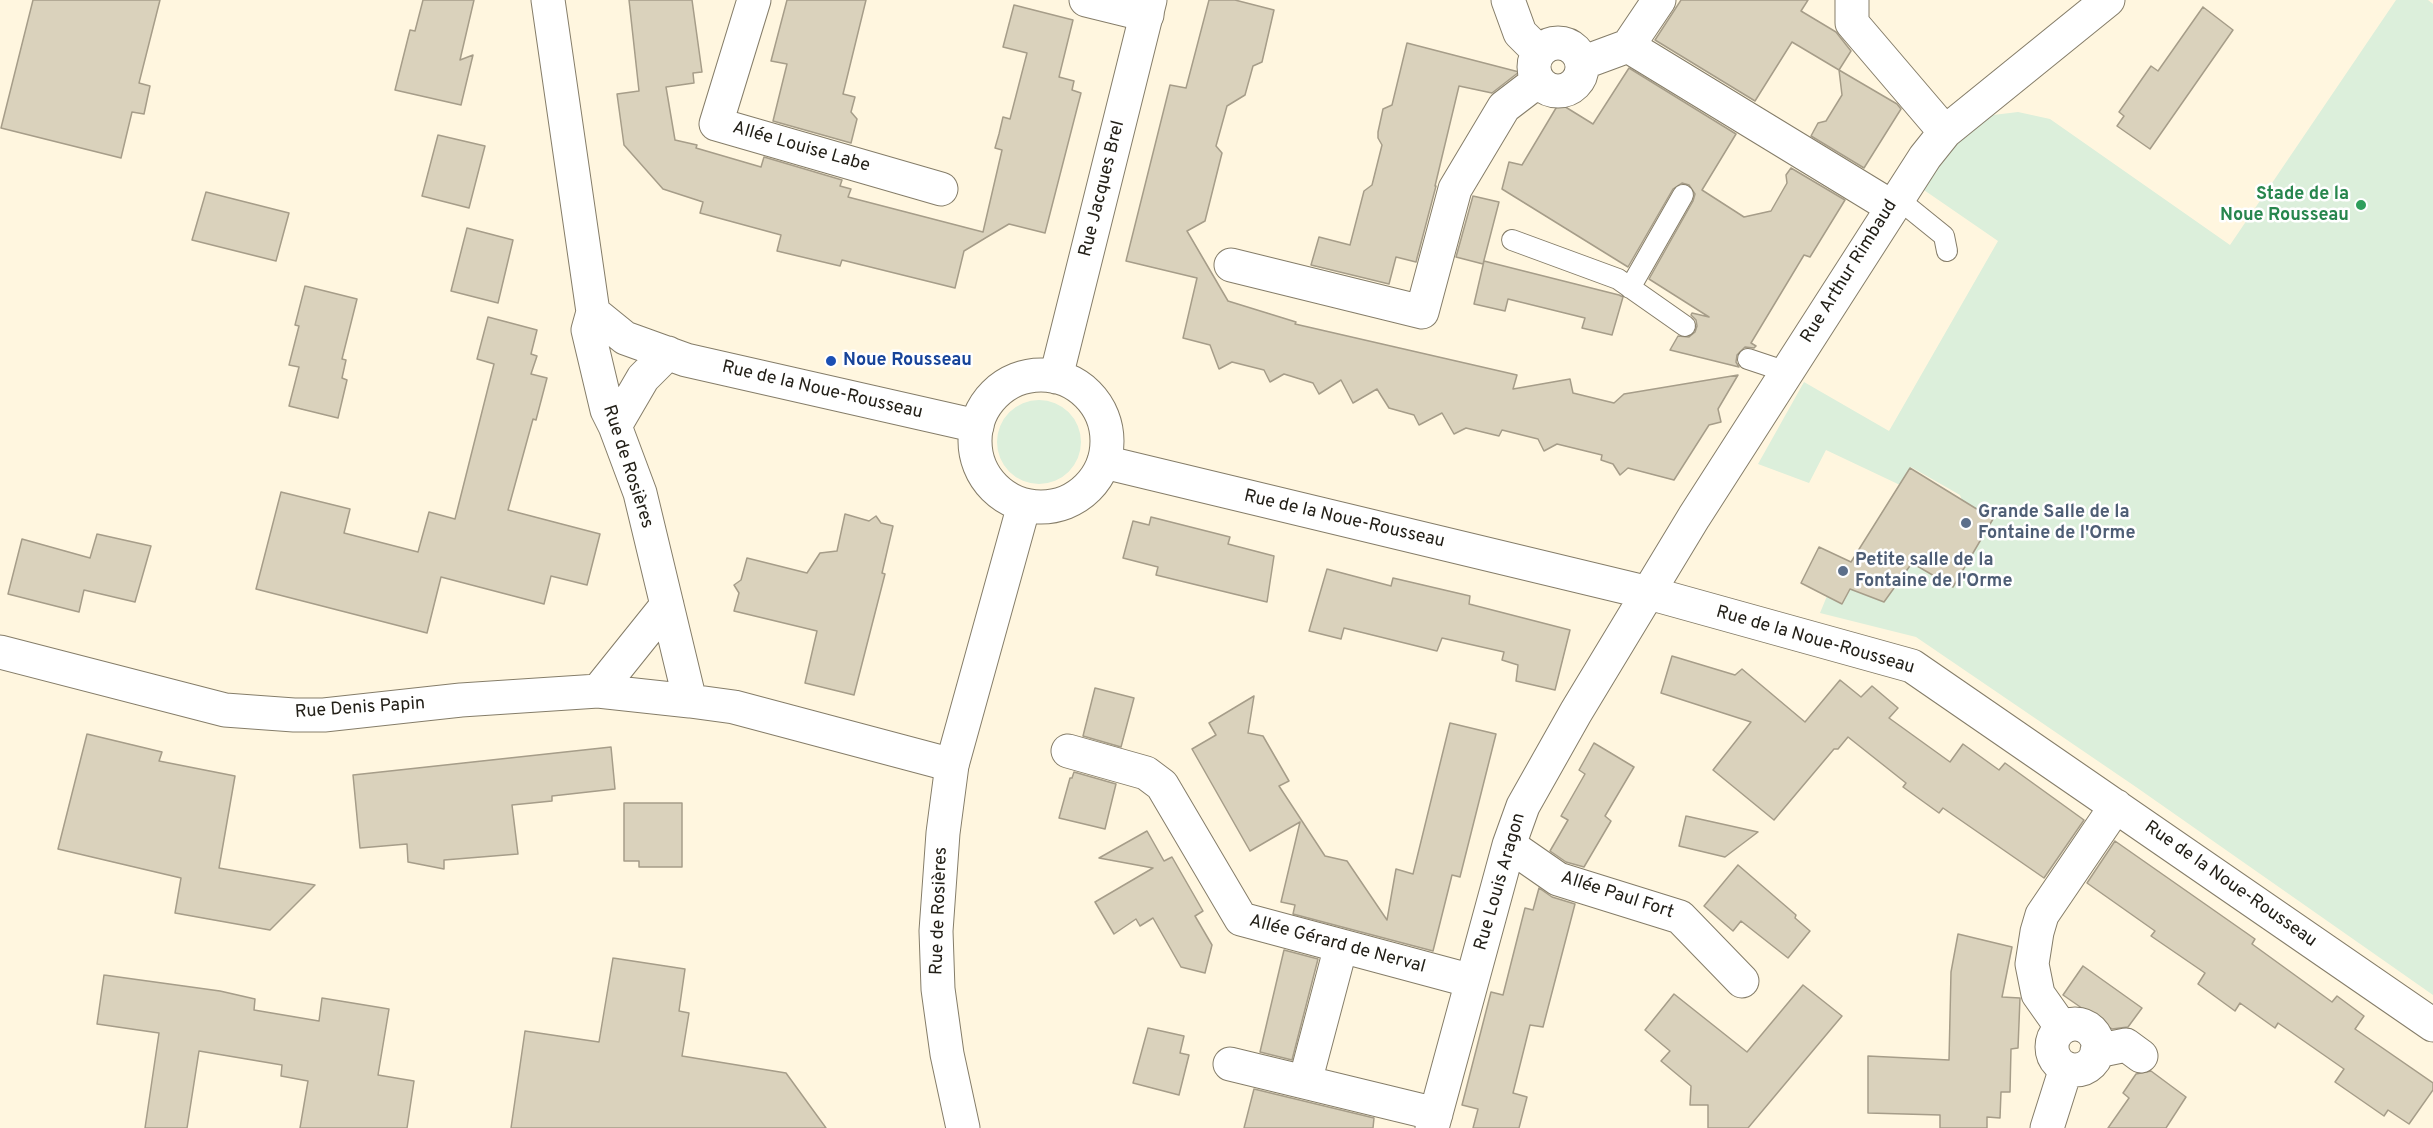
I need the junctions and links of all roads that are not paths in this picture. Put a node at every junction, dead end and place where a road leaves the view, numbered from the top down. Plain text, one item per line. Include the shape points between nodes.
1 (548, 0) edge
2 (754, 0) edge
3 (1086, 0) edge
4 (1508, 0) edge
5 (1659, 0) edge
6 (1852, 0) edge
7 (2108, 0) edge
8 (1148, 8) edge
9 (1628, 46) junction
10 (1538, 66) junction
11 (1945, 132) junction
12 (941, 189) dead end
13 (1683, 195) dead end
14 (1895, 203) junction
15 (1512, 240) dead end
16 (1947, 251) dead end
17 (1231, 265) dead end
18 (1630, 288) junction
19 (593, 312) junction
20 (1684, 326) dead end
21 (668, 353) junction
22 (1748, 359) dead end
23 (1787, 372) junction
24 (1056, 377) junction
25 (615, 426) junction
26 (977, 426) junction
27 (1104, 462) junction
28 (1032, 506) junction
29 (1649, 593) junction
30 (667, 605) junction
31 (0, 652) edge
32 (598, 691) junction
33 (690, 701) junction
34 (1068, 751) dead end
35 (952, 765) junction
36 (2116, 806) junction
37 (1509, 845) junction
38 (1341, 946) junction
39 (1472, 981) junction
40 (1742, 981) dead end
41 (2433, 1025) edge
42 (2062, 1028) junction
43 (2097, 1051) junction
44 (2141, 1056) dead end
45 (1230, 1064) dead end
46 (2066, 1068) junction
47 (1305, 1082) junction
48 (1434, 1121) edge
49 (963, 1128) edge
50 (2047, 1128) edge

1 - 19 street, Rue de Rosières
2 - 12 street, Allée Louise Labe via 716,124
3 - 8 street
4 - 10 street
5 - 9 street
6 - 11 street via 1852,23
7 - 11 street, Rue Arthur Rimbaud
8 - 24 street, Rue Jacques Brel
9 - 10 street via 1582,63 1579,79 1567,89 1551,90
9 - 14 street
10 - 17 street via 1504,107 1455,189 1422,312
11 - 14 street, Rue Arthur Rimbaud
13 - 18 lane
14 - 16 lane via 1944,236
14 - 23 street, Rue Arthur Rimbaud
15 - 18 lane via 1618,279
18 - 20 lane
19 - 21 street, Rue de la Noue-Rousseau via 625,338
19 - 25 street, Rue de Rosières via 588,330 607,410
21 - 25 street via 643,378
21 - 26 street, Rue de la Noue-Rousseau
22 - 23 lane
23 - 29 street, Rue Arthur Rimbaud
24 - 26 street via 1030,376 1006,385 987,402
24 - 27 street via 1079,387 1096,404 1108,438
25 - 30 street, Rue de Rosières via 639,493
26 - 28 street via 976,451 984,475 1008,499
27 - 28 street via 1086,490 1057,506
27 - 29 street, Rue de la Noue-Rousseau
28 - 35 street, Rue de Rosières
29 - 36 street, Rue de la Noue-Rousseau via 1912,666
29 - 37 street, Rue Louis Aragon via 1541,771
30 - 32 street
30 - 33 street, Rue de Rosières
31 - 32 street, Rue Denis Papin via 225,710 294,716
32 - 33 street, Rue Denis Papin
33 - 35 street via 734,707
34 - 38 street, Allée Gérard de Nerval via 1146,773 1162,785 1241,919
35 - 49 street, Rue de Rosières via 936,931 945,1043
36 - 41 street, Rue de la Noue-Rousseau
36 - 42 street via 2042,915 2037,932 2032,964 2038,994
37 - 39 street, Rue Louis Aragon
37 - 40 street, Allée Paul Fort via 1558,879 1680,917
38 - 39 street, Allée Gérard de Nerval
38 - 47 street
39 - 48 street, Rue Louis Aragon
42 - 43 street via 2076,1024 2090,1029
42 - 46 street via 2054,1036 2052,1046 2055,1058
43 - 44 street via 2126,1045
43 - 46 street via 2087,1066
45 - 47 street
46 - 50 street
47 - 48 street

